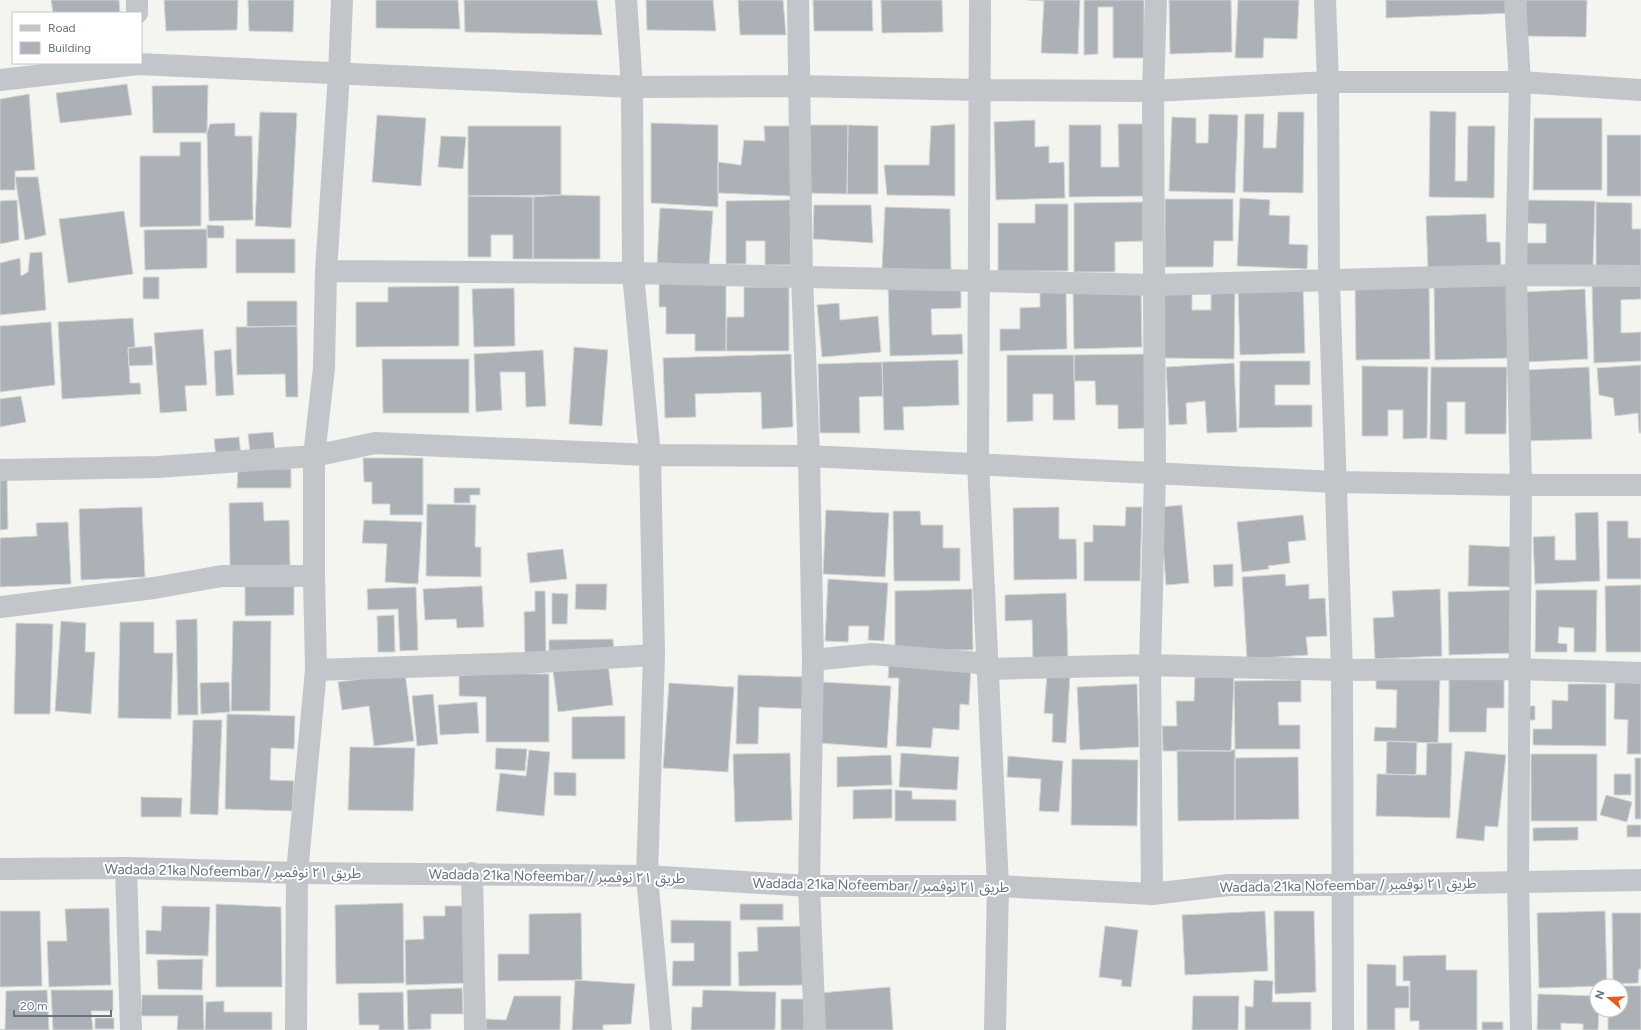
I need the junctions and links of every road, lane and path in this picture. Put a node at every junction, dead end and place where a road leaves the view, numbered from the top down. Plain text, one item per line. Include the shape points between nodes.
1 (137, 0) edge
2 (342, 0) edge
3 (626, 0) edge
4 (798, 0) edge
5 (980, 0) edge
6 (1156, 0) edge
7 (1325, 0) edge
8 (1515, 0) edge
9 (137, 12) edge
10 (142, 63) edge
11 (130, 64) edge
12 (339, 74) junction
13 (0, 80) edge
14 (1328, 82) junction
15 (1520, 82) junction
16 (800, 86) junction
17 (632, 87) junction
18 (979, 90) junction
19 (1641, 90) edge
20 (1153, 91) junction
21 (326, 271) junction
22 (633, 273) junction
23 (1516, 275) junction
24 (1641, 276) edge
25 (802, 278) junction
26 (978, 281) junction
27 (1329, 281) junction
28 (1155, 285) junction
29 (314, 456) junction
30 (650, 456) junction
31 (809, 456) junction
32 (978, 464) junction
33 (0, 470) edge
34 (1155, 474) junction
35 (1334, 482) junction
36 (1641, 484) edge
37 (1521, 485) junction
38 (314, 576) junction
39 (0, 607) edge
40 (654, 655) junction
41 (813, 660) junction
42 (1150, 665) junction
43 (988, 669) junction
44 (1519, 669) junction
45 (316, 670) junction
46 (1342, 670) junction
47 (1641, 673) edge
48 (126, 868) junction
49 (0, 869) edge
50 (297, 873) junction
51 (472, 874) junction
52 (647, 876) junction
53 (1641, 880) edge
54 (1518, 883) junction
55 (1342, 885) junction
56 (809, 886) junction
57 (998, 886) junction
58 (1152, 894) junction
59 (131, 1030) edge
60 (296, 1030) edge
61 (475, 1030) edge
62 (661, 1030) edge
63 (815, 1030) edge
64 (995, 1030) edge
65 (1342, 1030) edge
66 (1521, 1030) edge

1 - 9 street
2 - 12 street
3 - 17 street
4 - 16 street
5 - 18 street
6 - 20 street
7 - 14 street
8 - 15 street
10 - 12 street
11 - 13 street
12 - 17 street
12 - 21 street
14 - 15 street
14 - 20 street
14 - 27 street
15 - 19 street
15 - 23 street
16 - 17 street
16 - 18 street
16 - 25 street
17 - 22 street
18 - 20 street
18 - 26 street
20 - 28 street
21 - 22 street
21 - 29 street via 324,368
22 - 25 street
22 - 30 street
23 - 24 street
23 - 27 street
23 - 37 street
25 - 26 street
25 - 31 street
26 - 28 street
26 - 32 street
27 - 28 street
27 - 35 street
28 - 34 street
29 - 30 street via 375,443
29 - 33 street via 158,467
29 - 38 street
30 - 31 street
30 - 40 street
31 - 32 street
31 - 41 street
32 - 34 street
32 - 43 street
34 - 35 street
34 - 42 street
35 - 37 street
35 - 46 street
36 - 37 street
37 - 44 street
38 - 39 street via 222,576 154,588
38 - 45 street
40 - 45 street via 524,663
40 - 52 street
41 - 43 street via 872,654 979,663
41 - 56 street
42 - 43 street
42 - 46 street
42 - 58 street
43 - 57 street
44 - 46 street
44 - 47 street
44 - 54 street
45 - 50 street
46 - 55 street
48 - 49 street, Wadada 21ka Nofeembar / طريق ٢١ نوفمبر
48 - 50 street, Wadada 21ka Nofeembar / طريق ٢١ نوفمبر
48 - 59 street
50 - 51 street, Wadada 21ka Nofeembar / طريق ٢١ نوفمبر
50 - 60 street
51 - 52 street, Wadada 21ka Nofeembar / طريق ٢١ نوفمبر
51 - 61 street
52 - 56 street, Wadada 21ka Nofeembar / طريق ٢١ نوفمبر
52 - 62 street
53 - 54 street, Wadada 21ka Nofeembar / طريق ٢١ نوفمبر
54 - 55 street, Wadada 21ka Nofeembar / طريق ٢١ نوفمبر
54 - 66 street
55 - 58 street, Wadada 21ka Nofeembar / طريق ٢١ نوفمبر via 1229,884
55 - 65 street
56 - 57 street, Wadada 21ka Nofeembar / طريق ٢١ نوفمبر
56 - 63 street
57 - 58 street, Wadada 21ka Nofeembar / طريق ٢١ نوفمبر
57 - 64 street

